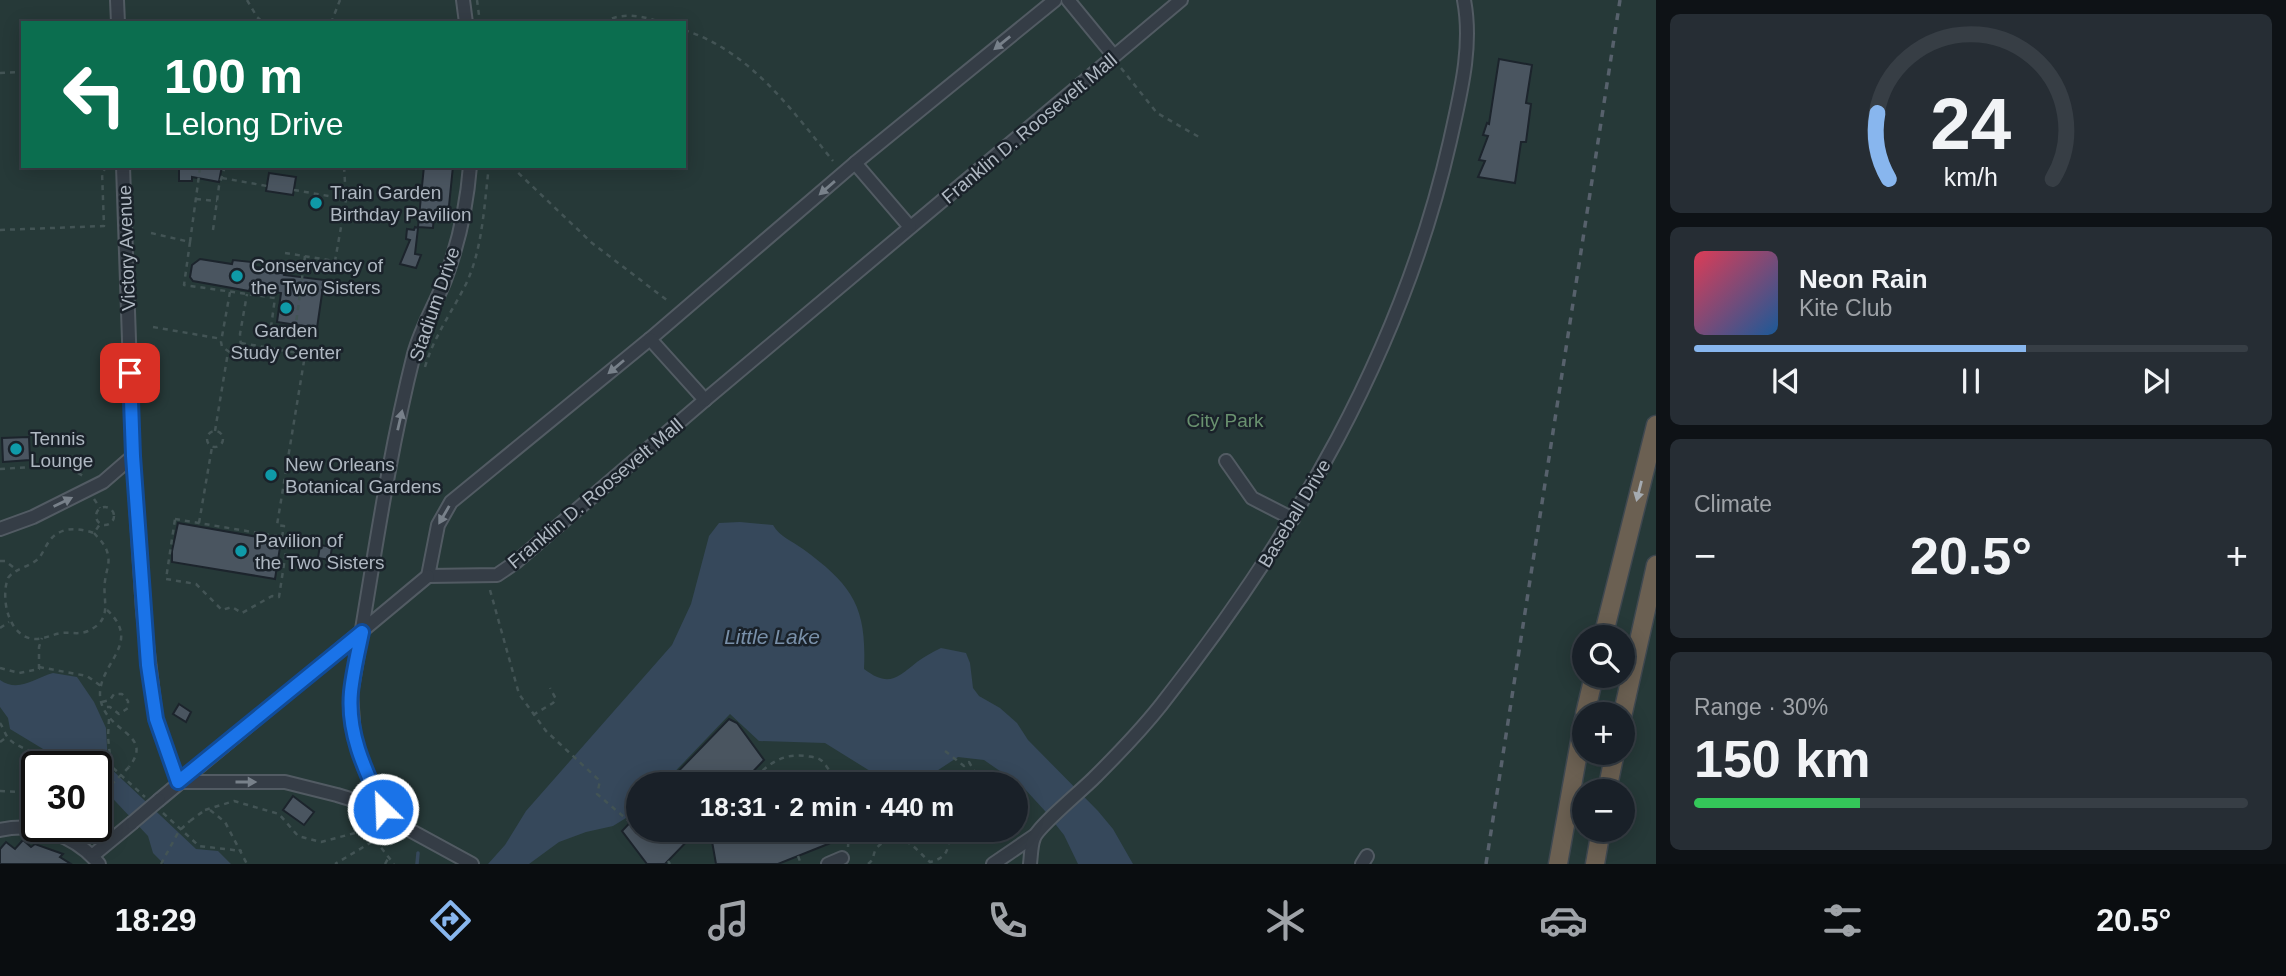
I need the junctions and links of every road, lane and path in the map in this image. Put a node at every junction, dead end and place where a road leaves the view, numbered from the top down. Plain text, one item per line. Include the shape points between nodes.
1 (117, 0) edge
2 (247, 0) edge
3 (340, 0) edge
4 (463, 0) edge
5 (477, 0) edge
6 (1055, 0) edge
7 (1068, 0) edge
8 (1181, 0) edge
9 (1464, 0) edge
10 (118, 21) edge
11 (262, 21) edge
12 (332, 21) edge
13 (466, 21) edge
14 (480, 21) edge
15 (606, 21) edge
16 (657, 21) edge
17 (686, 31) edge
18 (1114, 55) junction
19 (21, 72) edge
20 (0, 73) edge
21 (1199, 137) dead end
22 (833, 161) dead end
23 (855, 163) junction
24 (107, 168) edge
25 (123, 168) edge
26 (200, 168) edge
27 (224, 168) edge
28 (344, 168) edge
29 (470, 168) edge
30 (489, 168) edge
31 (513, 168) edge
32 (221, 178) junction
33 (267, 186) dead end
34 (294, 190) dead end
35 (196, 199) junction
36 (346, 199) junction
37 (217, 201) junction
38 (910, 228) junction
39 (0, 230) edge
40 (213, 230) dead end
41 (151, 233) dead end
42 (190, 242) junction
43 (285, 253) dead end
44 (305, 256) junction
45 (230, 292) junction
46 (247, 294) junction
47 (668, 301) dead end
48 (153, 327) dead end
49 (222, 339) junction
50 (650, 339) junction
51 (241, 343) junction
52 (228, 352) junction
53 (305, 355) junction
54 (321, 357) dead end
55 (425, 366) dead end
56 (705, 400) junction
57 (1656, 425) edge
58 (215, 430) junction
59 (212, 447) junction
60 (133, 456) junction
61 (1226, 461) dead end
62 (0, 469) edge
63 (91, 488) junction
64 (100, 508) junction
65 (121, 515) dead end
66 (115, 517) junction
67 (1293, 519) junction
68 (199, 523) junction
69 (100, 524) junction
70 (0, 529) edge
71 (94, 533) junction
72 (282, 537) junction
73 (0, 561) edge
74 (1656, 565) edge
75 (17, 570) junction
76 (429, 576) junction
77 (490, 590) dead end
78 (107, 610) junction
79 (9, 622) junction
80 (1606, 625) edge
81 (0, 628) edge
82 (362, 632) junction
83 (42, 638) junction
84 (39, 667) junction
85 (1, 670) edge
86 (101, 686) junction
87 (550, 688) dead end
88 (102, 702) junction
89 (1625, 702) edge
90 (103, 707) junction
91 (533, 715) junction
92 (109, 719) junction
93 (0, 723) edge
94 (7, 737) junction
95 (0, 743) edge
96 (108, 743) dead end
97 (30, 751) edge
98 (945, 751) dead end
99 (1575, 765) edge
100 (760, 772) edge
101 (828, 772) edge
102 (976, 772) edge
103 (178, 782) junction
104 (112, 784) edge
105 (0, 790) edge
106 (21, 792) edge
107 (383, 809) junction
108 (207, 810) junction
109 (626, 819) edge
110 (0, 830) edge
111 (1038, 831) junction
112 (375, 840) junction
113 (885, 842) edge
114 (906, 842) edge
115 (949, 842) edge
116 (1599, 842) edge
117 (224, 849) dead end
118 (242, 851) junction
119 (799, 856) dead end
120 (389, 857) junction
121 (842, 858) dead end
122 (96, 860) edge
123 (161, 864) edge
124 (248, 864) edge
125 (335, 864) edge
126 (385, 864) edge
127 (394, 864) edge
128 (472, 864) edge
129 (801, 864) edge
130 (828, 864) edge
131 (868, 864) edge
132 (993, 864) edge
133 (1030, 864) edge
134 (1558, 864) edge
135 (1595, 864) edge

1 - 10 street
2 - 11 path
3 - 12 path
4 - 13 street
5 - 14 path
6 -> 23 street
7 - 18 street
8 - 18 street, Franklin D. Roosevelt Mall
9 - 67 street, Baseball Drive via 1468,19 1465,68 1440,183 1375,364
15 - 16 path via 639,15
17 - 22 path via 704,36 754,71 778,93
18 - 21 path via 1157,113
18 - 38 street, Franklin D. Roosevelt Mall
19 - 20 path
23 - 38 street
23 -> 50 street
24 - 39 path via 104,226
25 - 60 street, Victory Avenue
26 - 35 path
27 - 32 path
28 - 36 path
82 -> 29 street, Stadium Drive via 415,352 446,277
30 - 55 path via 479,243 467,283
31 - 47 path via 592,243
32 - 33 path
32 - 37 path
34 - 36 path
35 - 37 path
35 - 42 path
36 - 44 path via 335,261
37 - 40 path
38 - 56 street, Franklin D. Roosevelt Mall
41 - 42 path
42 - 45 path via 184,285
43 - 44 path
44 - 46 path via 295,331 271,327 275,299
45 - 46 path
45 - 49 path
46 - 51 path
48 - 49 path
49 - 52 path
50 - 56 street
50 -> 76 street via 452,502 438,526
51 - 52 path via 237,351
51 - 53 path
52 - 58 path
53 - 54 path
53 - 72 path via 277,525 284,526
56 - 76 street, Franklin D. Roosevelt Mall via 497,575
57 -> 80 highway
58 - 59 path via 207,437
58 - 59 path via 222,434 223,442
59 - 68 path
60 - 63 street
60 - 103 street, Victory Avenue via 148,665 156,719
61 - 67 street via 1252,498
62 - 63 path via 64,465 88,480
63 - 64 path
70 -> 63 street
64 - 66 path via 111,508
64 - 69 path via 96,518
65 - 66 path
66 - 69 path via 108,526
67 - 111 street, Baseball Drive via 1256,577 1159,707
68 - 72 path
68 - 72 path via 175,519 166,579 196,584 222,610 232,607 242,613 272,596 279,597 288,538
69 - 71 path
71 - 75 path via 75,528 61,532 38,558
71 - 78 path via 109,556
73 - 75 path
74 - 89 highway
75 - 79 path via 6,580 2,593
76 - 82 street
77 - 91 path via 519,694
78 - 83 path via 92,630
78 - 86 path via 121,637
79 - 81 path
79 - 83 path via 20,634
82 - 103 street
82 - 107 street, Stadium Drive via 351,694 354,736
83 - 84 path
84 - 85 path via 19,673
84 - 86 path via 87,677
86 - 88 path
87 - 91 path via 556,699
88 - 90 path
88 - 90 path via 114,694 122,694 128,701 128,708 119,714
90 - 92 path
91 - 109 path via 600,780 597,794
92 - 96 path
92 - 104 path, bridge via 135,739 137,748 130,767
93 - 94 path
94 - 95 path
94 - 97 path
98 - 102 path via 964,766 970,762
99 - 134 highway
100 - 101 path via 781,757 799,755 821,760
103 -> 107 street via 285,782
103 - 122 street, bridge
105 - 106 path
107 - 128 street via 395,822
108 - 112 path via 234,801 278,814 298,836 321,842 355,833
108 - 118 path via 225,822
108 - 123 path, bridge via 179,831
110 - 122 street via 42,829 78,844
111 - 132 street, Baseball Drive
111 - 133 street
112 - 120 path
112 - 125 path
113 - 131 path
114 - 115 path via 930,862 940,860
116 - 135 highway
117 - 118 path
118 - 124 path
119 - 129 path
120 - 126 path
120 - 127 path
121 - 130 street

